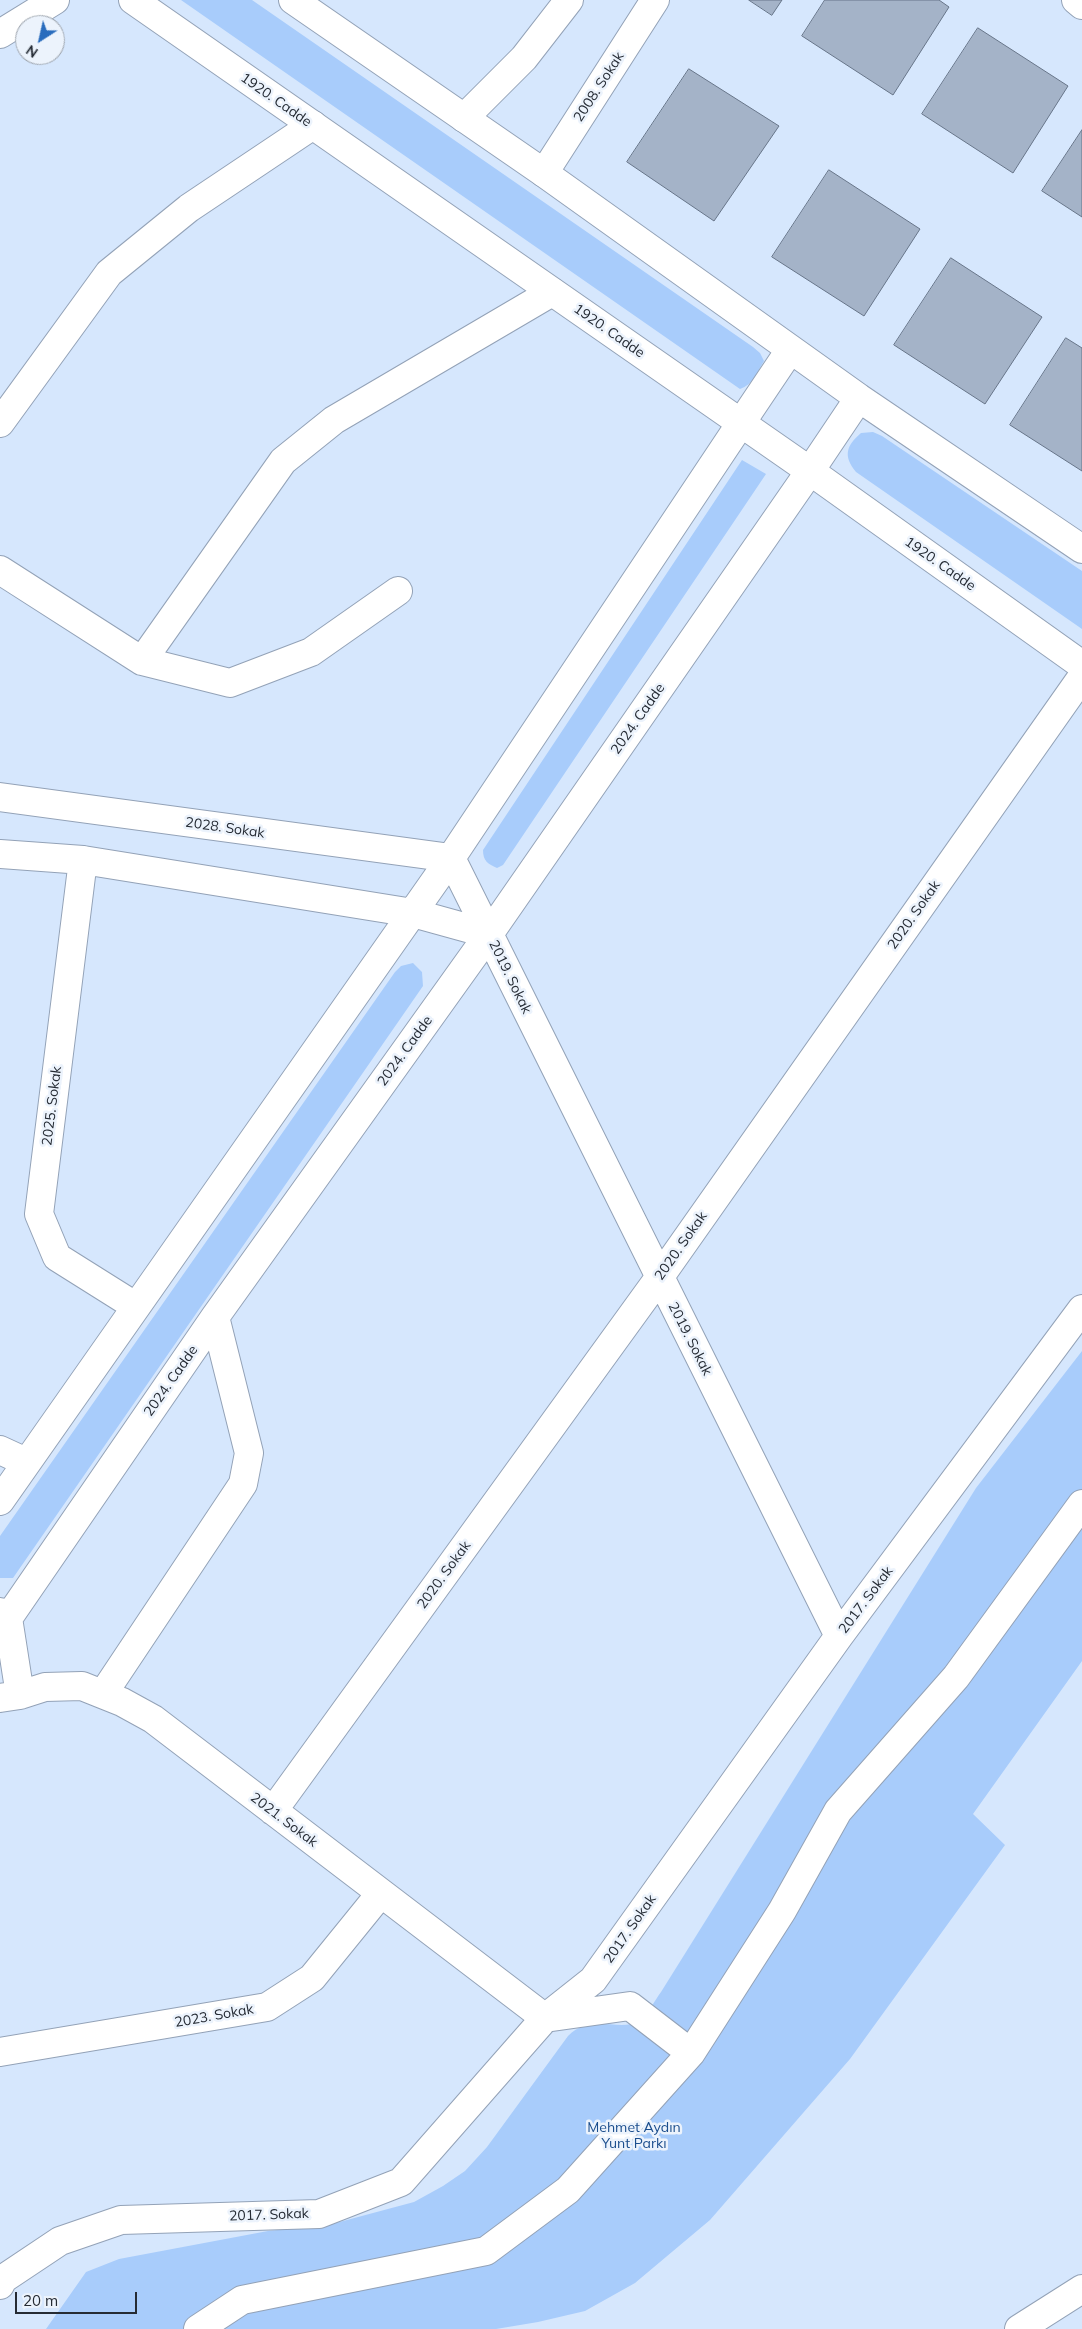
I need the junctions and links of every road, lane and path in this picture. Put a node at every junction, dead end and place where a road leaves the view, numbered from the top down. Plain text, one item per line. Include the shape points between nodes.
1 (55, 0) edge
2 (133, 0) edge
3 (293, 0) edge
4 (569, 0) edge
5 (655, 0) edge
6 (1076, 0) edge
7 (1082, 5) edge
8 (0, 34) edge
9 (464, 118) junction
10 (313, 126) junction
11 (544, 173) junction
12 (552, 292) junction
13 (790, 350) junction
14 (859, 398) junction
15 (0, 423) edge
16 (741, 423) junction
17 (810, 471) junction
18 (1082, 549) edge
19 (0, 570) edge
20 (398, 591) dead end
21 (142, 661) junction
22 (1082, 665) edge
23 (1082, 677) edge
24 (0, 797) edge
25 (0, 854) edge
26 (451, 858) junction
27 (83, 860) junction
28 (413, 913) junction
29 (489, 934) junction
30 (659, 1278) junction
31 (135, 1306) junction
32 (1082, 1308) edge
33 (215, 1317) junction
34 (0, 1450) edge
35 (26, 1462) junction
36 (0, 1501) edge
37 (1082, 1504) edge
38 (3, 1620) edge
39 (839, 1636) junction
40 (103, 1694) junction
41 (10, 1696) edge
42 (273, 1811) junction
43 (381, 1893) junction
44 (545, 2018) junction
45 (0, 2052) edge
46 (691, 2053) junction
47 (0, 2285) edge
48 (1082, 2289) edge
49 (198, 2329) edge
50 (1019, 2329) edge

1 - 8 street
2 - 10 street, 1920. Cadde
3 - 9 street
4 - 9 street via 524,58
5 - 11 street, 2008. Sokak
6 - 7 street
9 - 11 street
10 - 12 street, 1920. Cadde
10 - 15 street via 189,208 109,273
11 - 13 street
12 - 16 street, 1920. Cadde
12 - 21 street via 334,420 283,461
13 - 14 street
13 - 16 street
14 - 17 street, 2024. Cadde
14 - 18 street
16 - 17 street, 1920. Cadde
16 - 26 street
17 - 22 street, 1920. Cadde
17 - 29 street, 2024. Cadde
19 - 21 street
20 - 21 street via 311,652 230,683
23 - 30 street, 2020. Sokak
24 - 26 street, 2028. Sokak
25 - 27 street
26 - 28 street
26 - 29 street, 2019. Sokak
27 - 28 street
27 - 31 street, 2025. Sokak via 39,1214 57,1257
28 - 29 street
28 - 31 street
29 - 30 street, 2019. Sokak
29 - 33 street, 2024. Cadde
30 - 39 street, 2019. Sokak
30 - 42 street, 2020. Sokak
31 - 35 street
32 - 39 street, 2017. Sokak
33 - 38 street, 2024. Cadde
33 - 40 street via 249,1453 243,1484
34 - 35 street
35 - 36 street
37 - 46 street via 956,1677 838,1811 782,1911
38 - 41 street
39 - 44 street, 2017. Sokak via 593,1980
40 - 41 street, 2021. Sokak via 82,1686 45,1687
40 - 42 street, 2021. Sokak via 153,1719
42 - 43 street, 2021. Sokak
43 - 44 street, 2021. Sokak
43 - 45 street, 2023. Sokak via 312,1978 267,2007
44 - 46 street via 630,2006
44 - 47 street, 2017. Sokak via 401,2182 319,2214 121,2220 60,2241 3,2279
46 - 49 street via 568,2190 486,2250 242,2300
48 - 50 street

